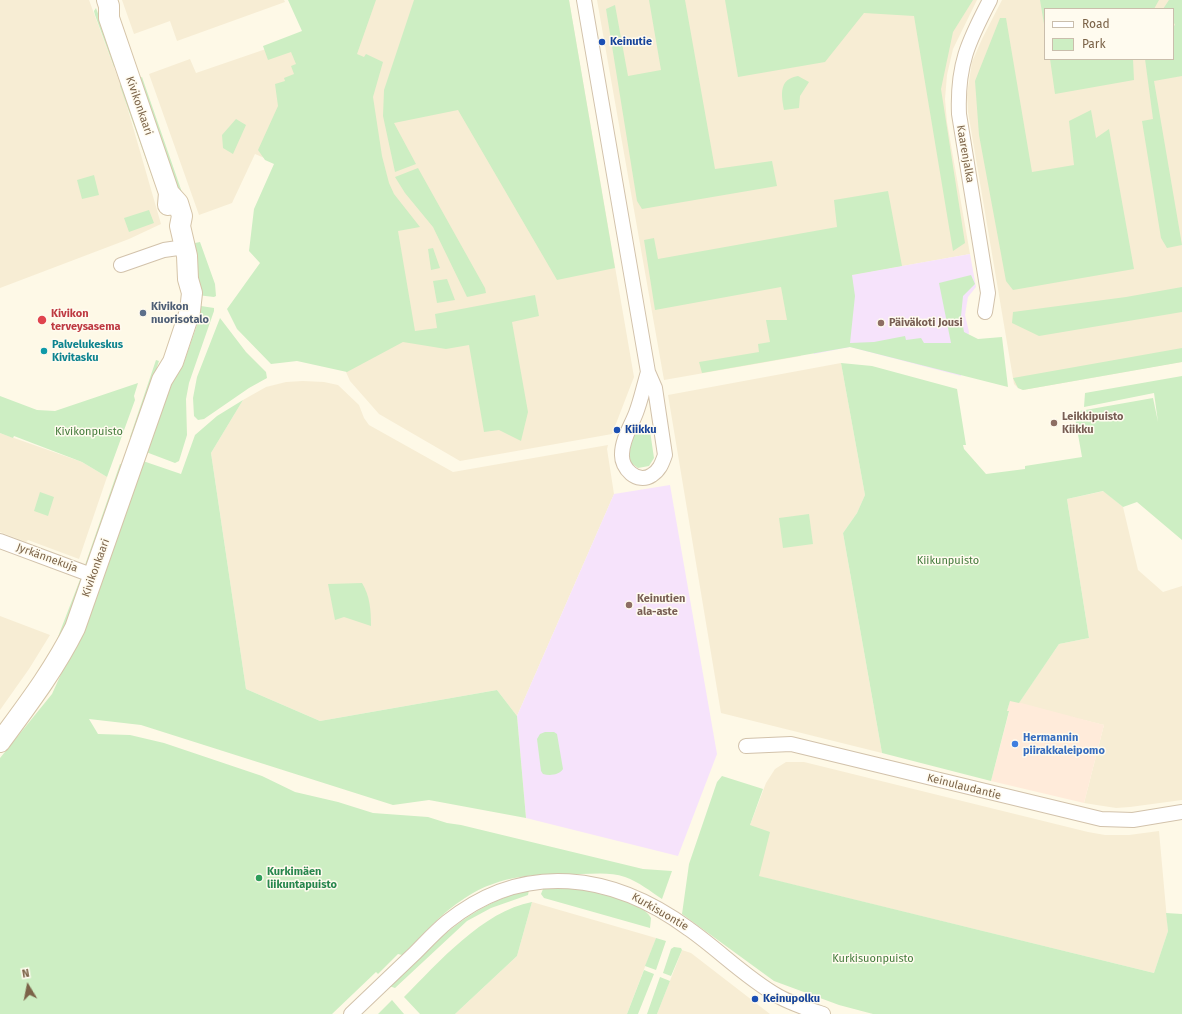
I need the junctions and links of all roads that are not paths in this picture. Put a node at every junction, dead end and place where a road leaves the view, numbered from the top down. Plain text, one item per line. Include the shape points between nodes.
1 (97, 0) edge
2 (584, 0) edge
3 (990, 0) edge
4 (108, 9) edge
5 (186, 247) junction
6 (121, 265) dead end
7 (985, 312) dead end
8 (648, 372) junction
9 (0, 541) edge
10 (94, 576) junction
11 (0, 742) edge
12 (746, 746) dead end
13 (1182, 812) edge
14 (351, 1014) edge
15 (823, 1014) edge

1 - 4 street, Kivikonkaari via 100,10
2 - 8 street
3 - 7 street, Kaarenjalka via 968,44 958,92 959,114 988,293
4 - 5 street, Kivikonkaari via 169,193 178,203 182,216 180,226
5 - 6 street via 164,250
5 - 10 street, Kivikonkaari via 188,279 192,293 190,311 171,368 162,380
8 - 8 street via 622,451 625,470 644,477 651,476 657,471 665,455 654,388
9 - 10 street, Jyrkännekuja
10 - 11 street, Kivikonkaari via 75,628 60,659
12 - 13 street, Keinulaudantie via 791,744 1101,820 1134,820
14 - 15 street, Kurkisuontie via 461,912 493,893 534,882 558,880 605,886 640,898 676,919 764,988 792,1003

